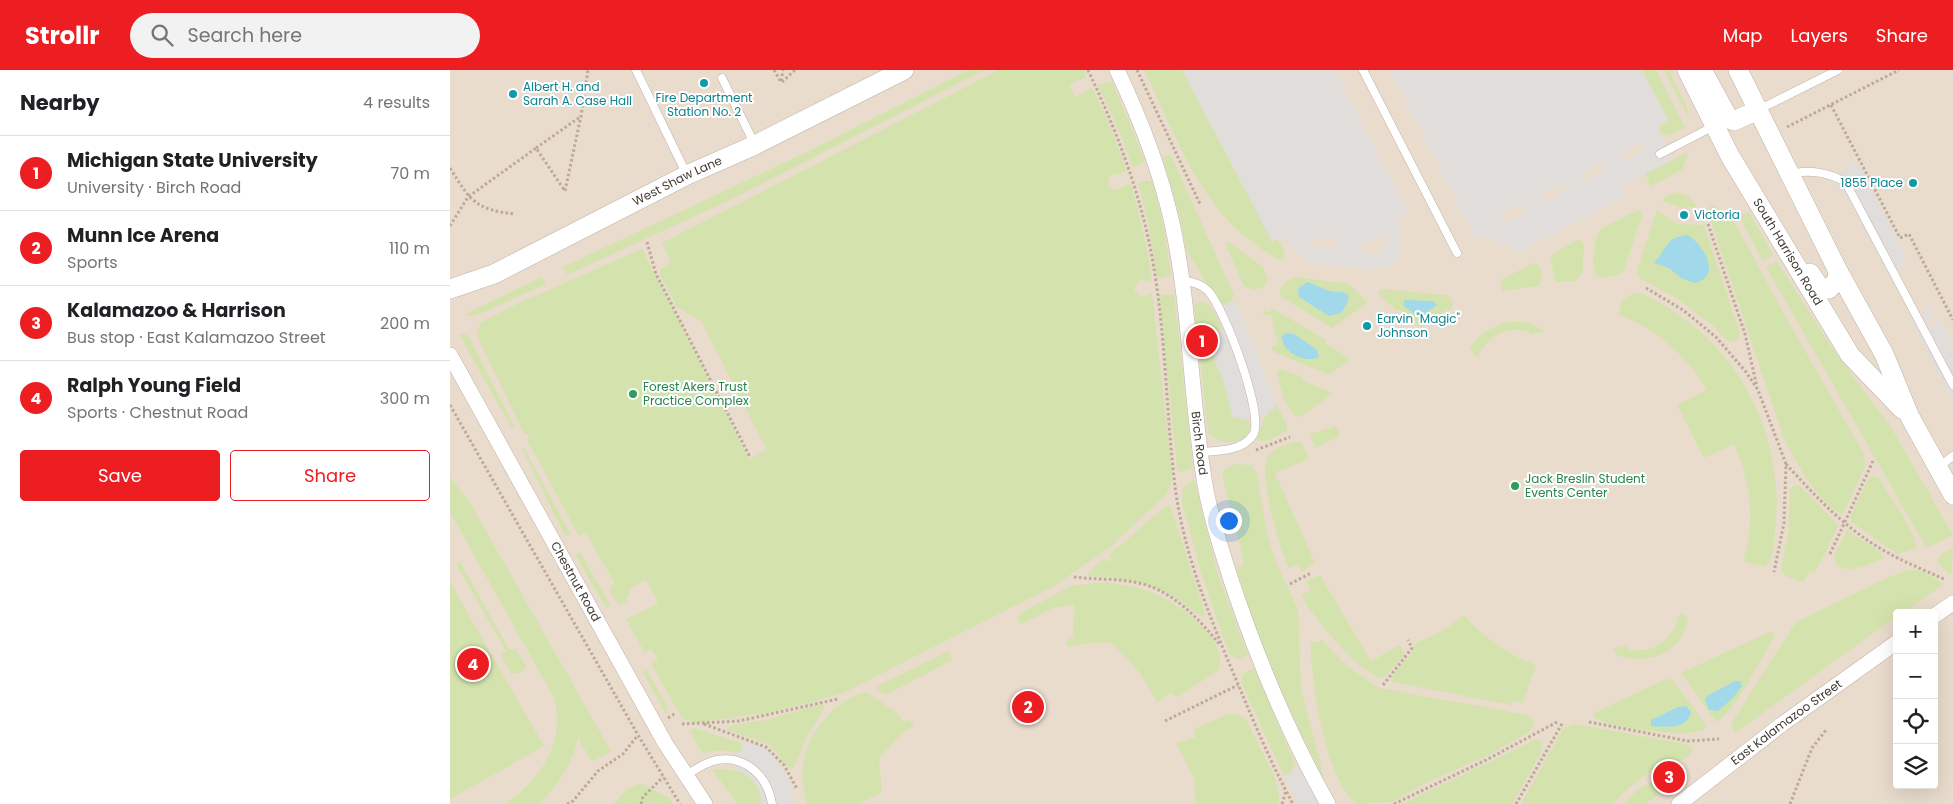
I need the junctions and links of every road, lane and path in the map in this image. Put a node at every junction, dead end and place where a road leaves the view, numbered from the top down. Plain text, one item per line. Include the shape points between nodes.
1 (588, 70) edge
2 (636, 70) edge
3 (774, 70) edge
4 (783, 70) edge
5 (795, 70) edge
6 (904, 70) edge
7 (1117, 70) edge
8 (1137, 70) edge
9 (1363, 70) edge
10 (1686, 70) edge
11 (1702, 70) edge
12 (1738, 70) edge
13 (1898, 70) edge
14 (1835, 71) edge
15 (722, 78) dead end
16 (781, 82) junction
17 (1831, 105) junction
18 (1758, 110) junction
19 (581, 116) junction
20 (1714, 125) junction
21 (1787, 126) dead end
22 (755, 145) junction
23 (536, 148) junction
24 (1660, 154) dead end
25 (450, 168) edge
26 (687, 175) junction
27 (1789, 175) junction
28 (1753, 193) junction
29 (468, 198) junction
30 (1200, 204) dead end
31 (515, 214) dead end
32 (1708, 224) dead end
33 (450, 226) edge
34 (647, 242) dead end
35 (1457, 253) dead end
36 (1837, 269) junction
37 (1182, 280) junction
38 (1646, 288) dead end
39 (450, 289) edge
40 (1953, 320) edge
41 (450, 355) edge
42 (1953, 385) edge
43 (1758, 390) junction
44 (450, 405) edge
45 (1910, 417) junction
46 (1290, 437) dead end
47 (1255, 451) dead end
48 (1200, 452) junction
49 (750, 457) dead end
50 (1873, 461) dead end
51 (1946, 461) edge
52 (1786, 464) junction
53 (1953, 495) edge
54 (1845, 522) junction
55 (1830, 554) dead end
56 (1774, 572) dead end
57 (1311, 573) dead end
58 (1074, 576) dead end
59 (1946, 580) dead end
60 (1290, 584) dead end
61 (1953, 603) edge
62 (1938, 613) edge
63 (1408, 640) dead end
64 (1893, 645) edge
65 (1222, 648) dead end
66 (1238, 685) dead end
67 (1383, 685) dead end
68 (838, 699) dead end
69 (676, 713) dead end
70 (1166, 721) dead end
71 (1589, 722) dead end
72 (682, 724) dead end
73 (704, 724) junction
74 (655, 725) junction
75 (1826, 730) dead end
76 (638, 735) junction
77 (1719, 739) dead end
78 (685, 776) junction
79 (663, 777) junction
80 (797, 789) dead end
81 (1286, 791) dead end
82 (567, 804) edge
83 (641, 804) edge
84 (680, 804) edge
85 (705, 804) edge
86 (772, 804) edge
87 (1282, 804) edge
88 (1328, 804) edge
89 (1394, 804) edge
90 (1516, 804) edge
91 (1679, 804) edge
92 (1790, 804) edge

1 - 19 path
2 - 26 lane
3 - 16 path
4 - 16 path
5 - 16 path
6 - 22 street, West Shaw Lane
7 - 37 street, Birch Road via 1160,179
8 - 30 path
9 - 35 lane
10 - 20 street, South Harrison Road
11 - 18 street via 1729,120 1734,121
12 - 18 street, South Harrison Road
13 - 17 path
14 - 18 lane
15 - 22 lane
17 - 21 path
17 - 40 path via 1900,238 1908,234
18 - 27 street, South Harrison Road
19 - 23 path
19 - 23 path via 565,191
20 - 24 lane
20 - 28 street, South Harrison Road
22 - 26 street, West Shaw Lane
23 - 29 path
25 - 29 path
26 - 39 street, West Shaw Lane via 494,274
27 - 36 street, South Harrison Road
27 - 42 lane via 1800,170 1838,178 1846,183
28 - 36 street via 1780,221 1821,289 1835,285
28 - 45 street, South Harrison Road via 1850,355
29 - 31 path via 483,207
29 - 33 path
32 - 43 path via 1744,334
34 - 49 path via 656,274
36 - 45 street, South Harrison Road via 1884,354
37 - 48 street, Birch Road
37 - 48 lane via 1204,288 1220,308 1256,416 1255,431 1244,444 1220,451
38 - 43 path via 1683,310 1716,337
41 - 74 street, Chestnut Road
43 - 52 path
44 - 76 path
45 - 51 street, South Harrison Road
46 - 47 path
48 - 88 street, Birch Road via 1220,544 1249,634 1292,734
50 - 54 path
51 - 53 street, South Harrison Road
52 - 54 path
52 - 56 path via 1784,524
54 - 55 path
54 - 59 path via 1884,551
57 - 60 path
58 - 65 path via 1144,584 1166,595 1199,619
61 - 62 street
63 - 67 path via 1412,648
64 - 91 street, East Kalamazoo Street via 1781,725
66 - 70 path
68 - 73 path via 739,721
69 - 74 path
71 - 77 path via 1688,741
72 - 73 path
73 - 80 path via 766,747 784,765
74 - 76 path
74 - 78 street, Chestnut Road
75 - 92 path via 1812,748
76 - 79 path
76 - 82 path via 623,754 598,771
78 - 85 street, Chestnut Road
78 - 86 lane via 715,760 737,762 756,770 764,779
79 - 83 path via 643,797
79 - 84 path
81 - 87 path
89 - 90 path via 1561,721

